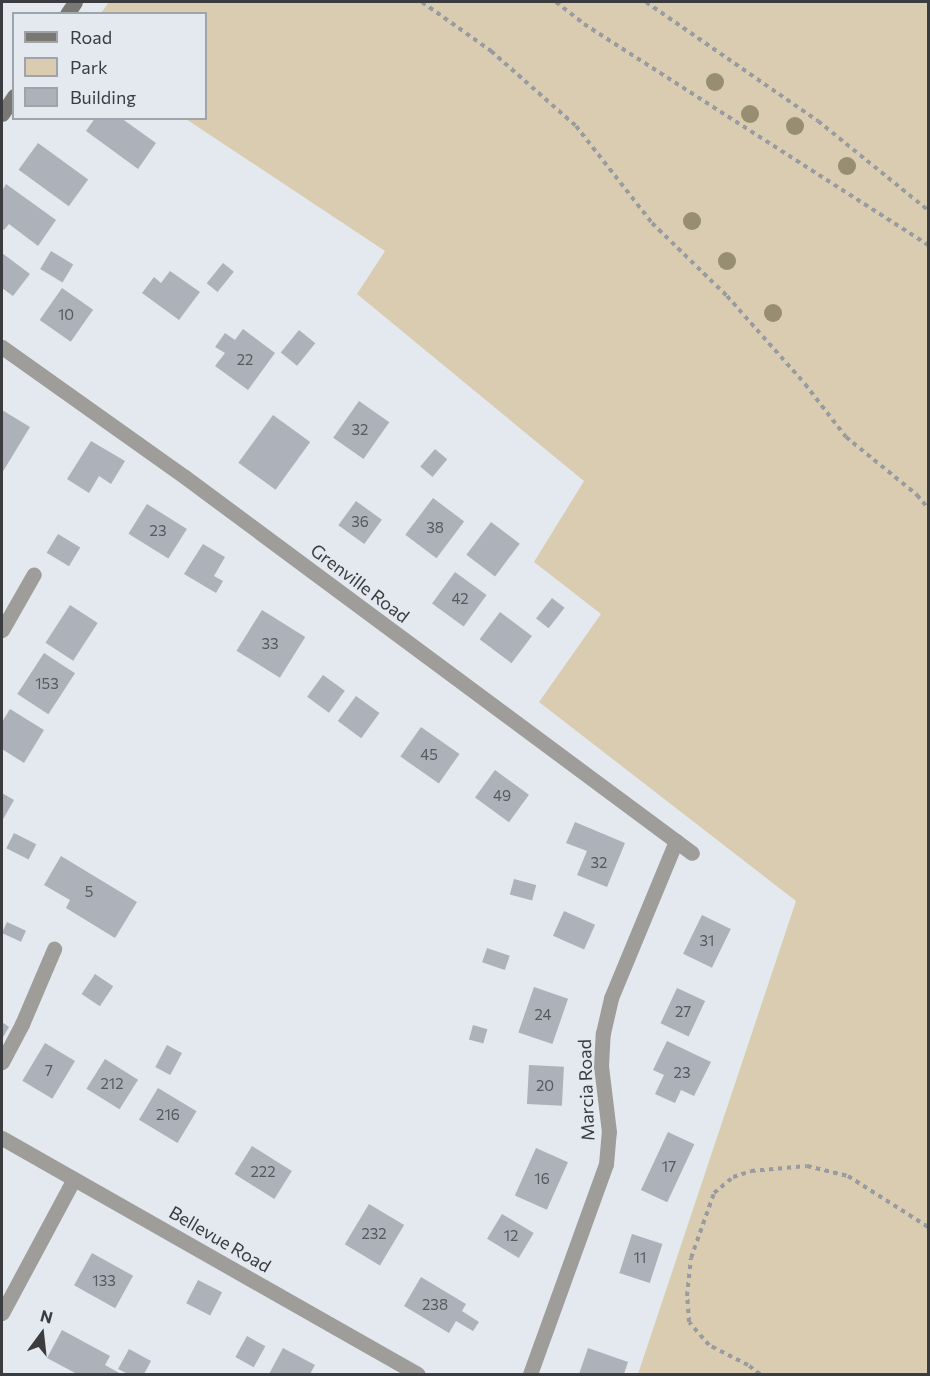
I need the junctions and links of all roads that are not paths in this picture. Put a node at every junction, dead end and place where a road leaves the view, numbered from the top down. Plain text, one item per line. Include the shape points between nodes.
1 (12, 99) edge
2 (2, 114) edge
3 (2, 347) edge
4 (34, 574) dead end
5 (2, 630) edge
6 (676, 841) junction
7 (692, 853) dead end
8 (54, 949) dead end
9 (2, 1062) edge
10 (2, 1138) edge
11 (74, 1179) junction
12 (2, 1313) edge
13 (393, 1360) junction
14 (385, 1374) edge
15 (418, 1374) edge
16 (530, 1374) edge

1 - 2 main road
3 - 6 street, Grenville Road via 185,477
4 - 5 street
6 - 7 street, Grenville Road
6 - 16 street, Marcia Road via 611,998 601,1066 609,1132 606,1164
8 - 9 street
10 - 11 street, Bellevue Road
11 - 12 street
11 - 13 street, Bellevue Road
13 - 14 street
13 - 15 street, Bellevue Road

